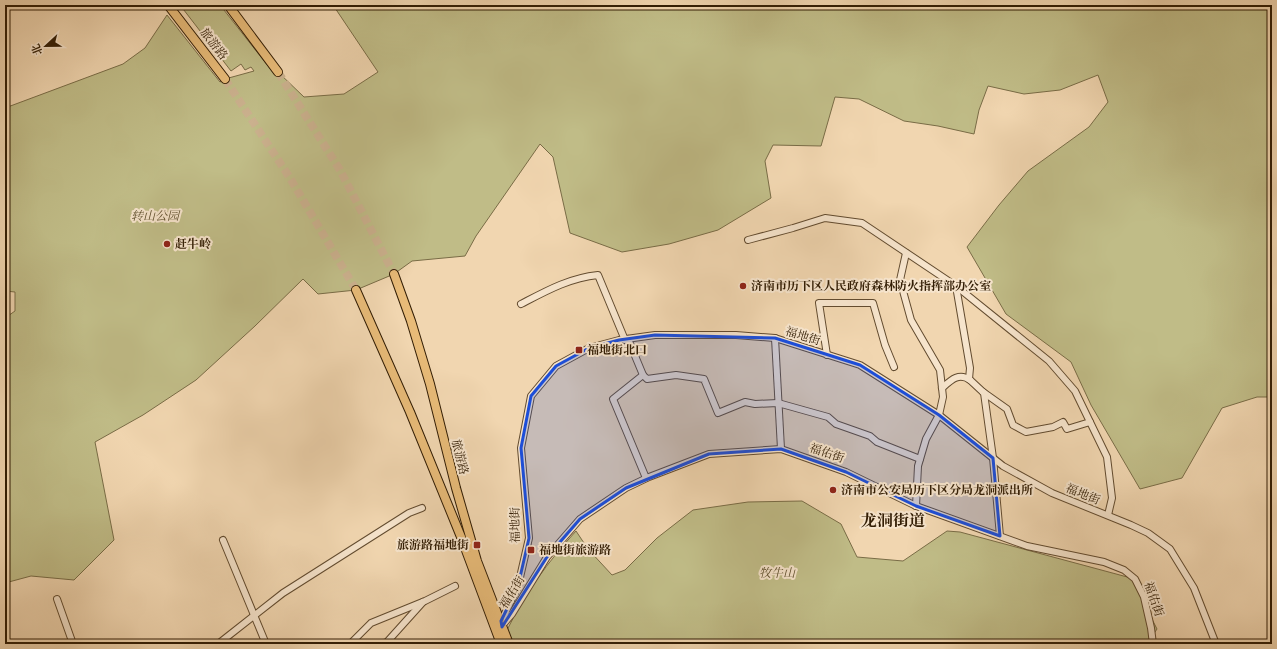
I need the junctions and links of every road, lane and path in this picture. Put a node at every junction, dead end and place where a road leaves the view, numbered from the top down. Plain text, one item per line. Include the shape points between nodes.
1 (168, 5) edge
2 (228, 5) edge
3 (278, 72) tunnel mouth
4 (225, 79) tunnel mouth
5 (748, 240) dead end
6 (906, 253) junction
7 (394, 274) tunnel mouth
8 (956, 286) junction
9 (356, 290) tunnel mouth
10 (521, 304) dead end
11 (775, 338) junction
12 (627, 339) junction
13 (827, 355) junction
14 (894, 367) dead end
15 (643, 375) junction
16 (969, 379) junction
17 (942, 388) junction
18 (984, 392) junction
19 (778, 403) junction
20 (939, 415) junction
21 (1090, 422) junction
22 (781, 449) junction
23 (993, 458) junction
24 (920, 459) junction
25 (646, 478) junction
26 (916, 506) junction
27 (422, 508) dead end
28 (1108, 515) junction
29 (1000, 536) junction
30 (223, 540) dead end
31 (455, 586) dead end
32 (57, 599) dead end
33 (425, 601) junction
34 (254, 615) junction
35 (500, 626) junction
36 (74, 644) edge
37 (218, 644) edge
38 (266, 644) edge
39 (350, 644) edge
40 (380, 644) edge
41 (501, 644) edge
42 (509, 644) edge
43 (1152, 644) edge
44 (1216, 644) edge

1 - 4 main road, 旅游路
2 - 3 main road
5 - 6 street via 825,218 862,223
6 - 8 street
6 - 17 street via 900,280 911,320 940,370
7 - 35 main road, 旅游路 via 430,384 477,561
8 - 16 street via 970,368
8 - 21 street via 1049,361 1075,391
9 - 35 main road, 旅游路
10 - 12 street via 554,286 598,275
11 - 12 street, 福地街 via 736,335 655,335
11 - 13 street, 福地街
11 - 19 street
12 - 15 street
12 - 35 street, 福地街 via 589,348 556,366 531,396 521,448 529,538 518,586
13 - 14 street via 819,303 873,302
13 - 20 street, 福地街 via 860,365
15 - 19 street via 647,379 676,374 704,379 718,413 745,402
15 - 25 street via 613,399
16 - 17 street via 960,376
16 - 18 street
17 - 20 street
18 - 21 street via 1007,409 1013,424 1026,432 1053,427 1063,422 1067,429
18 - 23 street
19 - 22 street
19 - 24 street via 828,417 836,424
20 - 23 street, 福地街
20 - 24 street via 926,439
21 - 28 street via 1108,458 1112,498
22 - 25 street, 福佑街 via 709,454
22 - 26 street, 福佑街 via 846,472
23 - 28 street, 福地街 via 1052,493
23 - 29 street
24 - 26 street
25 - 35 street, 福佑街 via 626,488 580,520 547,557 512,614
26 - 29 street, 福佑街
27 - 34 street via 409,513 283,593
28 - 44 street, 福地街 via 1148,533 1170,549 1194,588
29 - 43 street, 福佑街 via 1031,547 1104,562 1124,570 1135,580 1144,597
30 - 34 street
31 - 33 street
32 - 36 street
33 - 39 street via 371,623
33 - 40 street via 387,642
34 - 37 street
34 - 38 street
35 - 41 main road, 旅游路
35 - 42 main road, 旅游路

